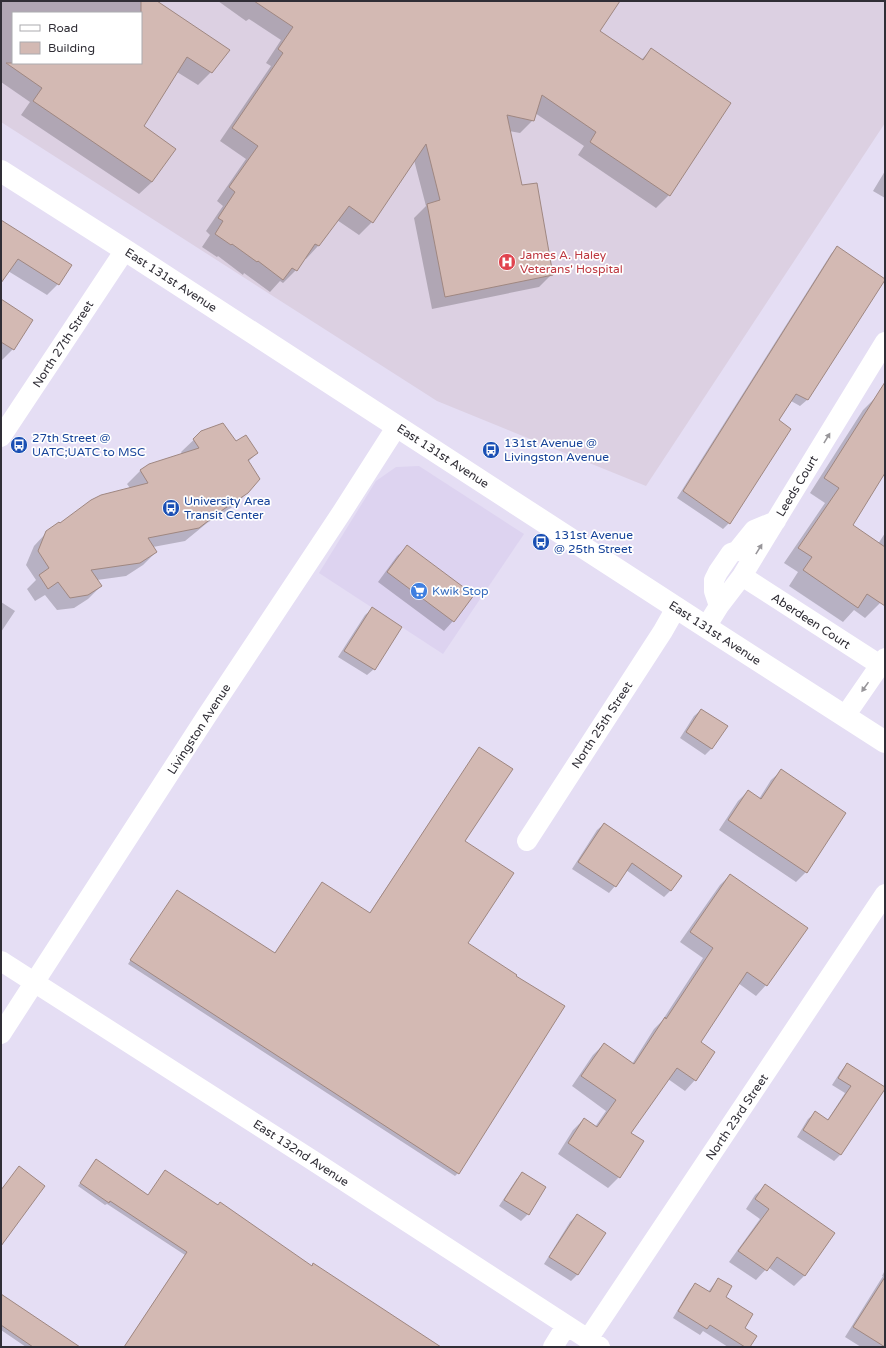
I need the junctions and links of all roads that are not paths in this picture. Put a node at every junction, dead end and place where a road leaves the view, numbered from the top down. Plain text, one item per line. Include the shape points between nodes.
1 (1, 170) edge
2 (126, 250) junction
3 (885, 342) edge
4 (397, 426) junction
5 (1, 438) edge
6 (776, 521) junction
7 (742, 576) junction
8 (719, 606) junction
9 (676, 608) junction
10 (706, 627) junction
11 (883, 662) edge
12 (845, 716) junction
13 (885, 742) edge
14 (527, 841) dead end
15 (885, 894) edge
16 (1, 961) edge
17 (35, 983) junction
18 (1, 1034) edge
19 (566, 1326) junction
20 (594, 1343) edge
21 (553, 1347) edge

1 - 2 street, East 131st Avenue
2 - 4 street, East 131st Avenue
2 - 5 street, North 27th Street
6 -> 3 street, Leeds Court
4 - 9 street, East 131st Avenue
4 - 17 street, Livingston Avenue
7 -> 6 street, Leeds Court
6 - 8 street via 754,530 737,550 731,553 718,572 714,580 714,591
7 - 8 street, Leeds Court
7 - 11 street, Aberdeen Court
8 - 10 street, Leeds Court
9 - 10 street, East 131st Avenue
9 - 14 street, North 25th Street
10 - 12 street, East 131st Avenue
11 -> 12 street
12 - 13 street, East 131st Avenue
15 - 20 street, North 23rd Street
16 - 17 street, East 132nd Avenue
17 - 18 street, Livingston Avenue
17 - 19 street, East 132nd Avenue
19 - 20 street, East 132nd Avenue
19 - 21 street

